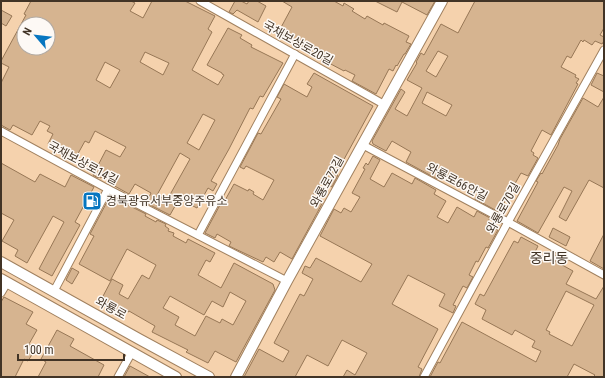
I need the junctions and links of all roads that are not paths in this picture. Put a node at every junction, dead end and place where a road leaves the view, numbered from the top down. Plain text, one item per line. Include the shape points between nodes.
1 (200, 1) edge
2 (442, 1) edge
3 (604, 50) edge
4 (295, 54) junction
5 (385, 105) junction
6 (1, 131) edge
7 (363, 144) junction
8 (108, 189) junction
9 (508, 222) junction
10 (198, 235) junction
11 (1, 262) edge
12 (604, 275) edge
13 (4, 281) edge
14 (287, 281) junction
15 (54, 291) junction
16 (1, 293) edge
17 (132, 352) junction
18 (118, 377) edge
19 (176, 377) edge
20 (209, 377) edge
21 (236, 377) edge
22 (424, 377) edge

1 - 4 street, 국채보상로20길
2 - 5 main road, 와룡로72길
3 - 9 street, 와룡로70길
4 - 5 street, 국채보상로20길
4 - 10 street
5 - 7 main road, 와룡로72길
6 - 8 street, 국채보상로14길
7 - 9 street, 와룡로66안길
7 - 14 main road, 와룡로72길
8 - 10 street, 국채보상로14길
8 - 15 street
9 - 12 street, 와룡로66안길
9 - 22 street, 와룡로70길
10 - 14 street, 국채보상로14길
11 - 15 main road, 와룡로
13 - 16 street
13 - 17 main road
14 - 21 main road, 와룡로72길
15 - 20 main road, 와룡로
17 - 18 street
17 - 19 main road

